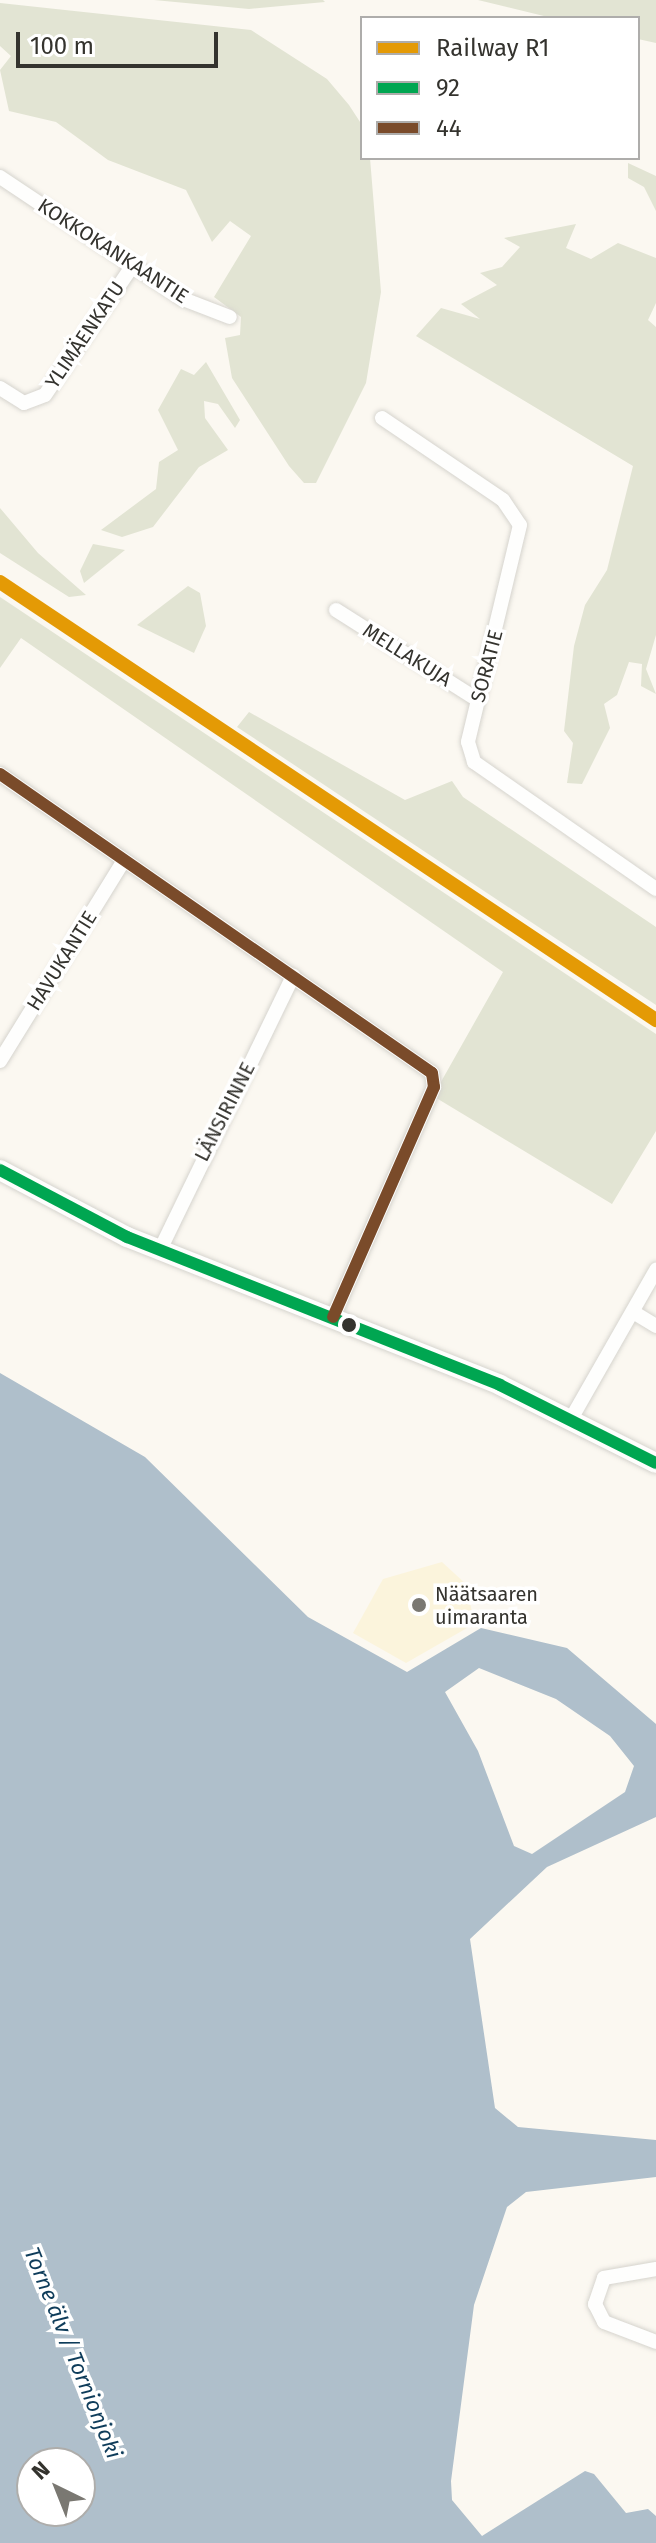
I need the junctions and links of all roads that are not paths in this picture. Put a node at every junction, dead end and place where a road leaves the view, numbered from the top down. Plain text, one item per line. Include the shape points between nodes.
1 (0, 177) edge
2 (133, 265) junction
3 (230, 317) dead end
4 (0, 388) edge
5 (382, 418) dead end
6 (336, 610) dead end
7 (478, 700) junction
8 (0, 774) edge
9 (123, 862) junction
10 (656, 889) edge
11 (293, 976) junction
12 (0, 1061) edge
13 (0, 1170) edge
14 (160, 1250) junction
15 (656, 1270) edge
16 (633, 1312) junction
17 (333, 1317) junction
18 (656, 1326) edge
19 (571, 1419) junction
20 (656, 1463) edge
21 (656, 2269) edge
22 (656, 2342) edge

1 - 2 street, KOKKOKANKAANTIE
2 - 3 street, KOKKOKANKAANTIE via 183,299
2 - 4 street, YLIMÄENKATU via 33,402
5 - 7 street, SORATIE via 503,500 520,525
6 - 7 street, MELLAKUJA
7 - 10 street, SORATIE via 468,742 483,771
8 - 9 street
9 - 11 street
9 - 12 street, HAVUKANTIE
11 - 14 street, LÄNSIRINNE
11 - 17 street via 432,1073 434,1087
13 - 14 street
14 - 17 street
15 - 16 street
16 - 18 street
16 - 19 street
17 - 19 street
19 - 20 street
21 - 22 street via 604,2278 595,2304 604,2322

